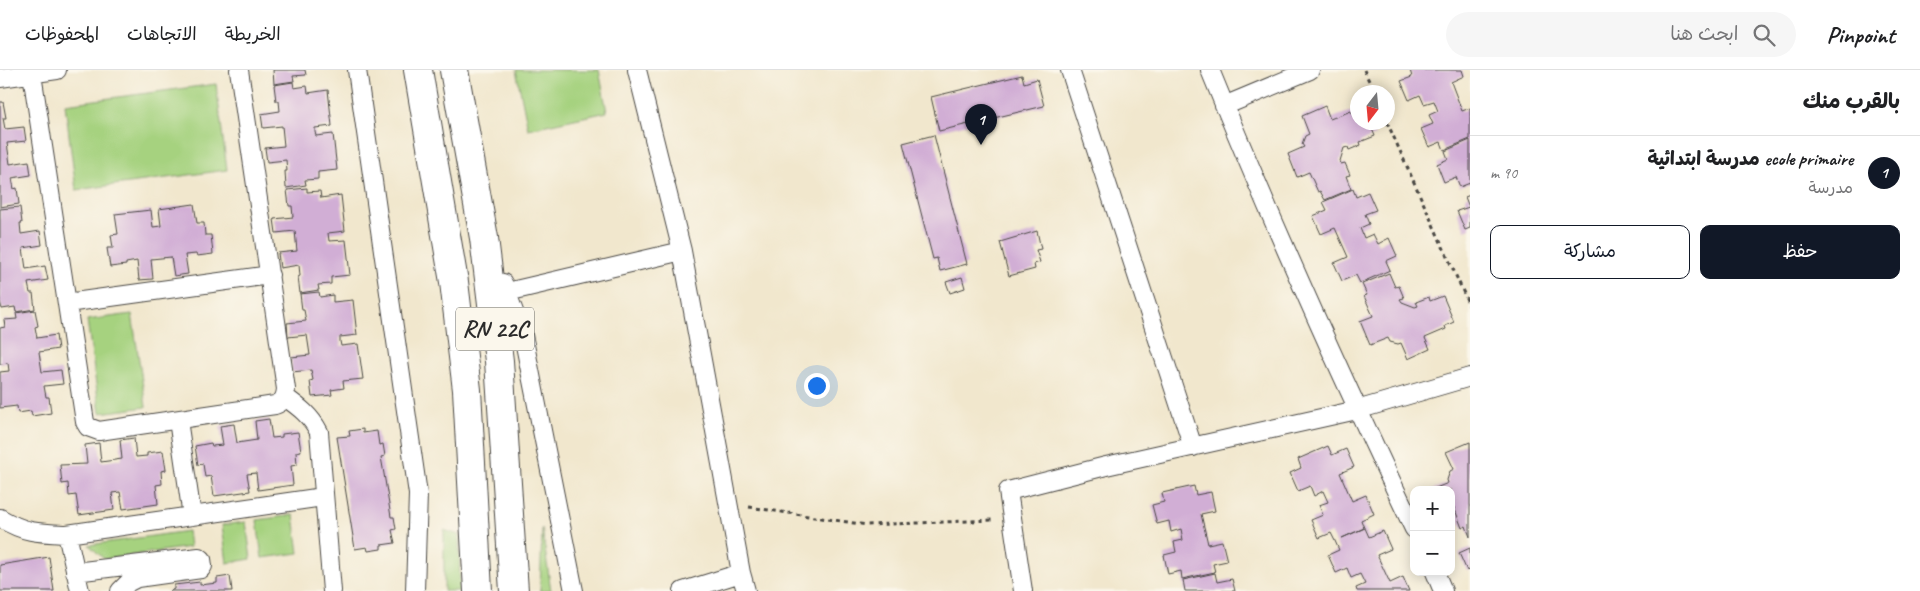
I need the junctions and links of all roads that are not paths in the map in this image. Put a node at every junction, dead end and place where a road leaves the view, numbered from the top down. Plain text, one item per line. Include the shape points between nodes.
1 (57, 70) edge
2 (239, 70) edge
3 (357, 70) edge
4 (418, 70) edge
5 (454, 70) edge
6 (638, 70) edge
7 (1070, 70) edge
8 (1210, 70) edge
9 (1310, 70) edge
10 (32, 74) junction
11 (0, 78) edge
12 (1224, 106) junction
13 (484, 238) junction
14 (682, 251) junction
15 (270, 275) junction
16 (507, 292) junction
17 (68, 304) junction
18 (1470, 378) edge
19 (285, 397) junction
20 (1357, 410) junction
21 (178, 420) junction
22 (1193, 447) junction
23 (323, 497) junction
24 (192, 516) junction
25 (0, 518) edge
26 (1410, 521) edge
27 (67, 534) junction
28 (76, 572) junction
29 (741, 573) junction
30 (1436, 576) edge
31 (80, 591) edge
32 (120, 591) edge
33 (332, 591) edge
34 (414, 591) edge
35 (478, 591) edge
36 (514, 591) edge
37 (574, 591) edge
38 (683, 591) edge
39 (746, 591) edge
40 (1023, 591) edge
41 (1444, 591) edge

1 - 10 street
2 - 15 street
3 - 34 street via 418,494
4 - 35 highway, RN 22C via 454,282 467,390
5 - 13 highway, RN 22C
6 - 14 street
7 - 22 street
8 - 12 street
9 - 12 street
10 - 11 street
10 - 17 street
12 - 20 street
13 - 16 street
13 - 36 highway, RN 22C via 500,361
14 - 16 street
14 - 29 street
15 - 17 street
15 - 19 street
16 - 37 street via 523,335
17 - 21 street via 88,426 99,431
18 - 20 street
19 - 21 street via 275,405
19 - 23 street via 303,410 319,432
20 - 22 street
20 - 26 street
21 - 24 street
22 - 40 street via 1008,491
23 - 24 street
23 - 33 street
24 - 27 street
25 - 27 street via 17,528 36,533
27 - 28 street
28 - 31 street
28 - 32 street via 202,559 201,569 137,578
29 - 38 street
29 - 39 street
30 - 41 street

